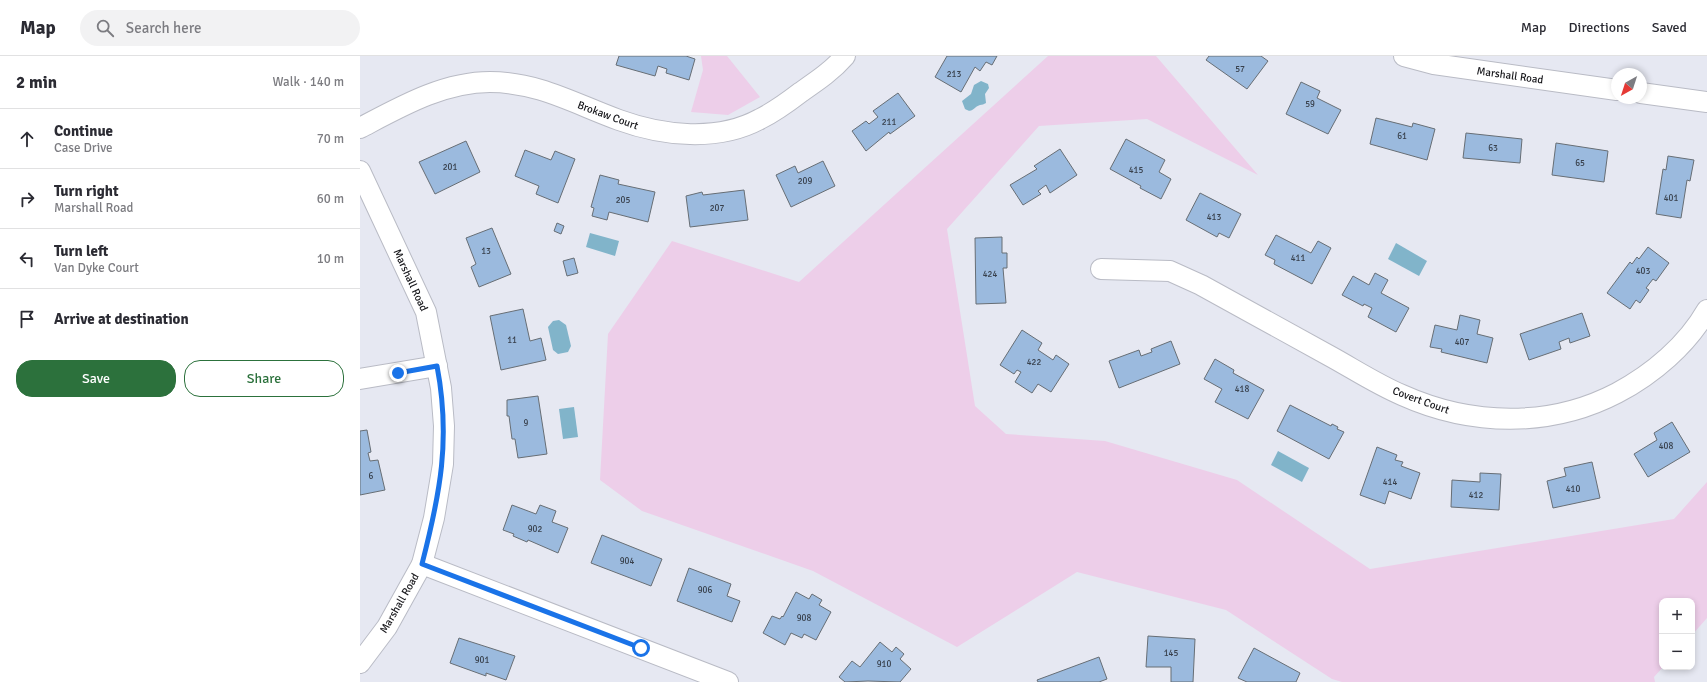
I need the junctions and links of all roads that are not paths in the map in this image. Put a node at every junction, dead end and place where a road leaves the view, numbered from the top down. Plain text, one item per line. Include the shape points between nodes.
1 (845, 56) edge
2 (1404, 56) edge
3 (1611, 89) edge
4 (1647, 94) edge
5 (1707, 102) edge
6 (360, 128) edge
7 (360, 171) edge
8 (1101, 269) dead end
9 (1707, 310) edge
10 (437, 366) junction
11 (360, 379) edge
12 (422, 564) junction
13 (360, 663) edge
14 (728, 682) edge

1 - 6 street, Brokaw Court via 833,69 759,120 734,129 705,134 681,134 648,129 520,83 489,82 463,84 430,94
2 - 3 street, Marshall Road via 1434,64
4 - 5 street
7 - 10 street, Marshall Road via 426,312
8 - 9 street, Covert Court via 1170,271 1201,285 1401,395 1439,409 1476,417 1541,418 1603,400 1630,386 1661,364 1686,339
10 - 11 street
10 - 12 street, Marshall Road via 444,426 443,464 434,518
12 - 13 street, Marshall Road via 387,627
12 - 14 street

